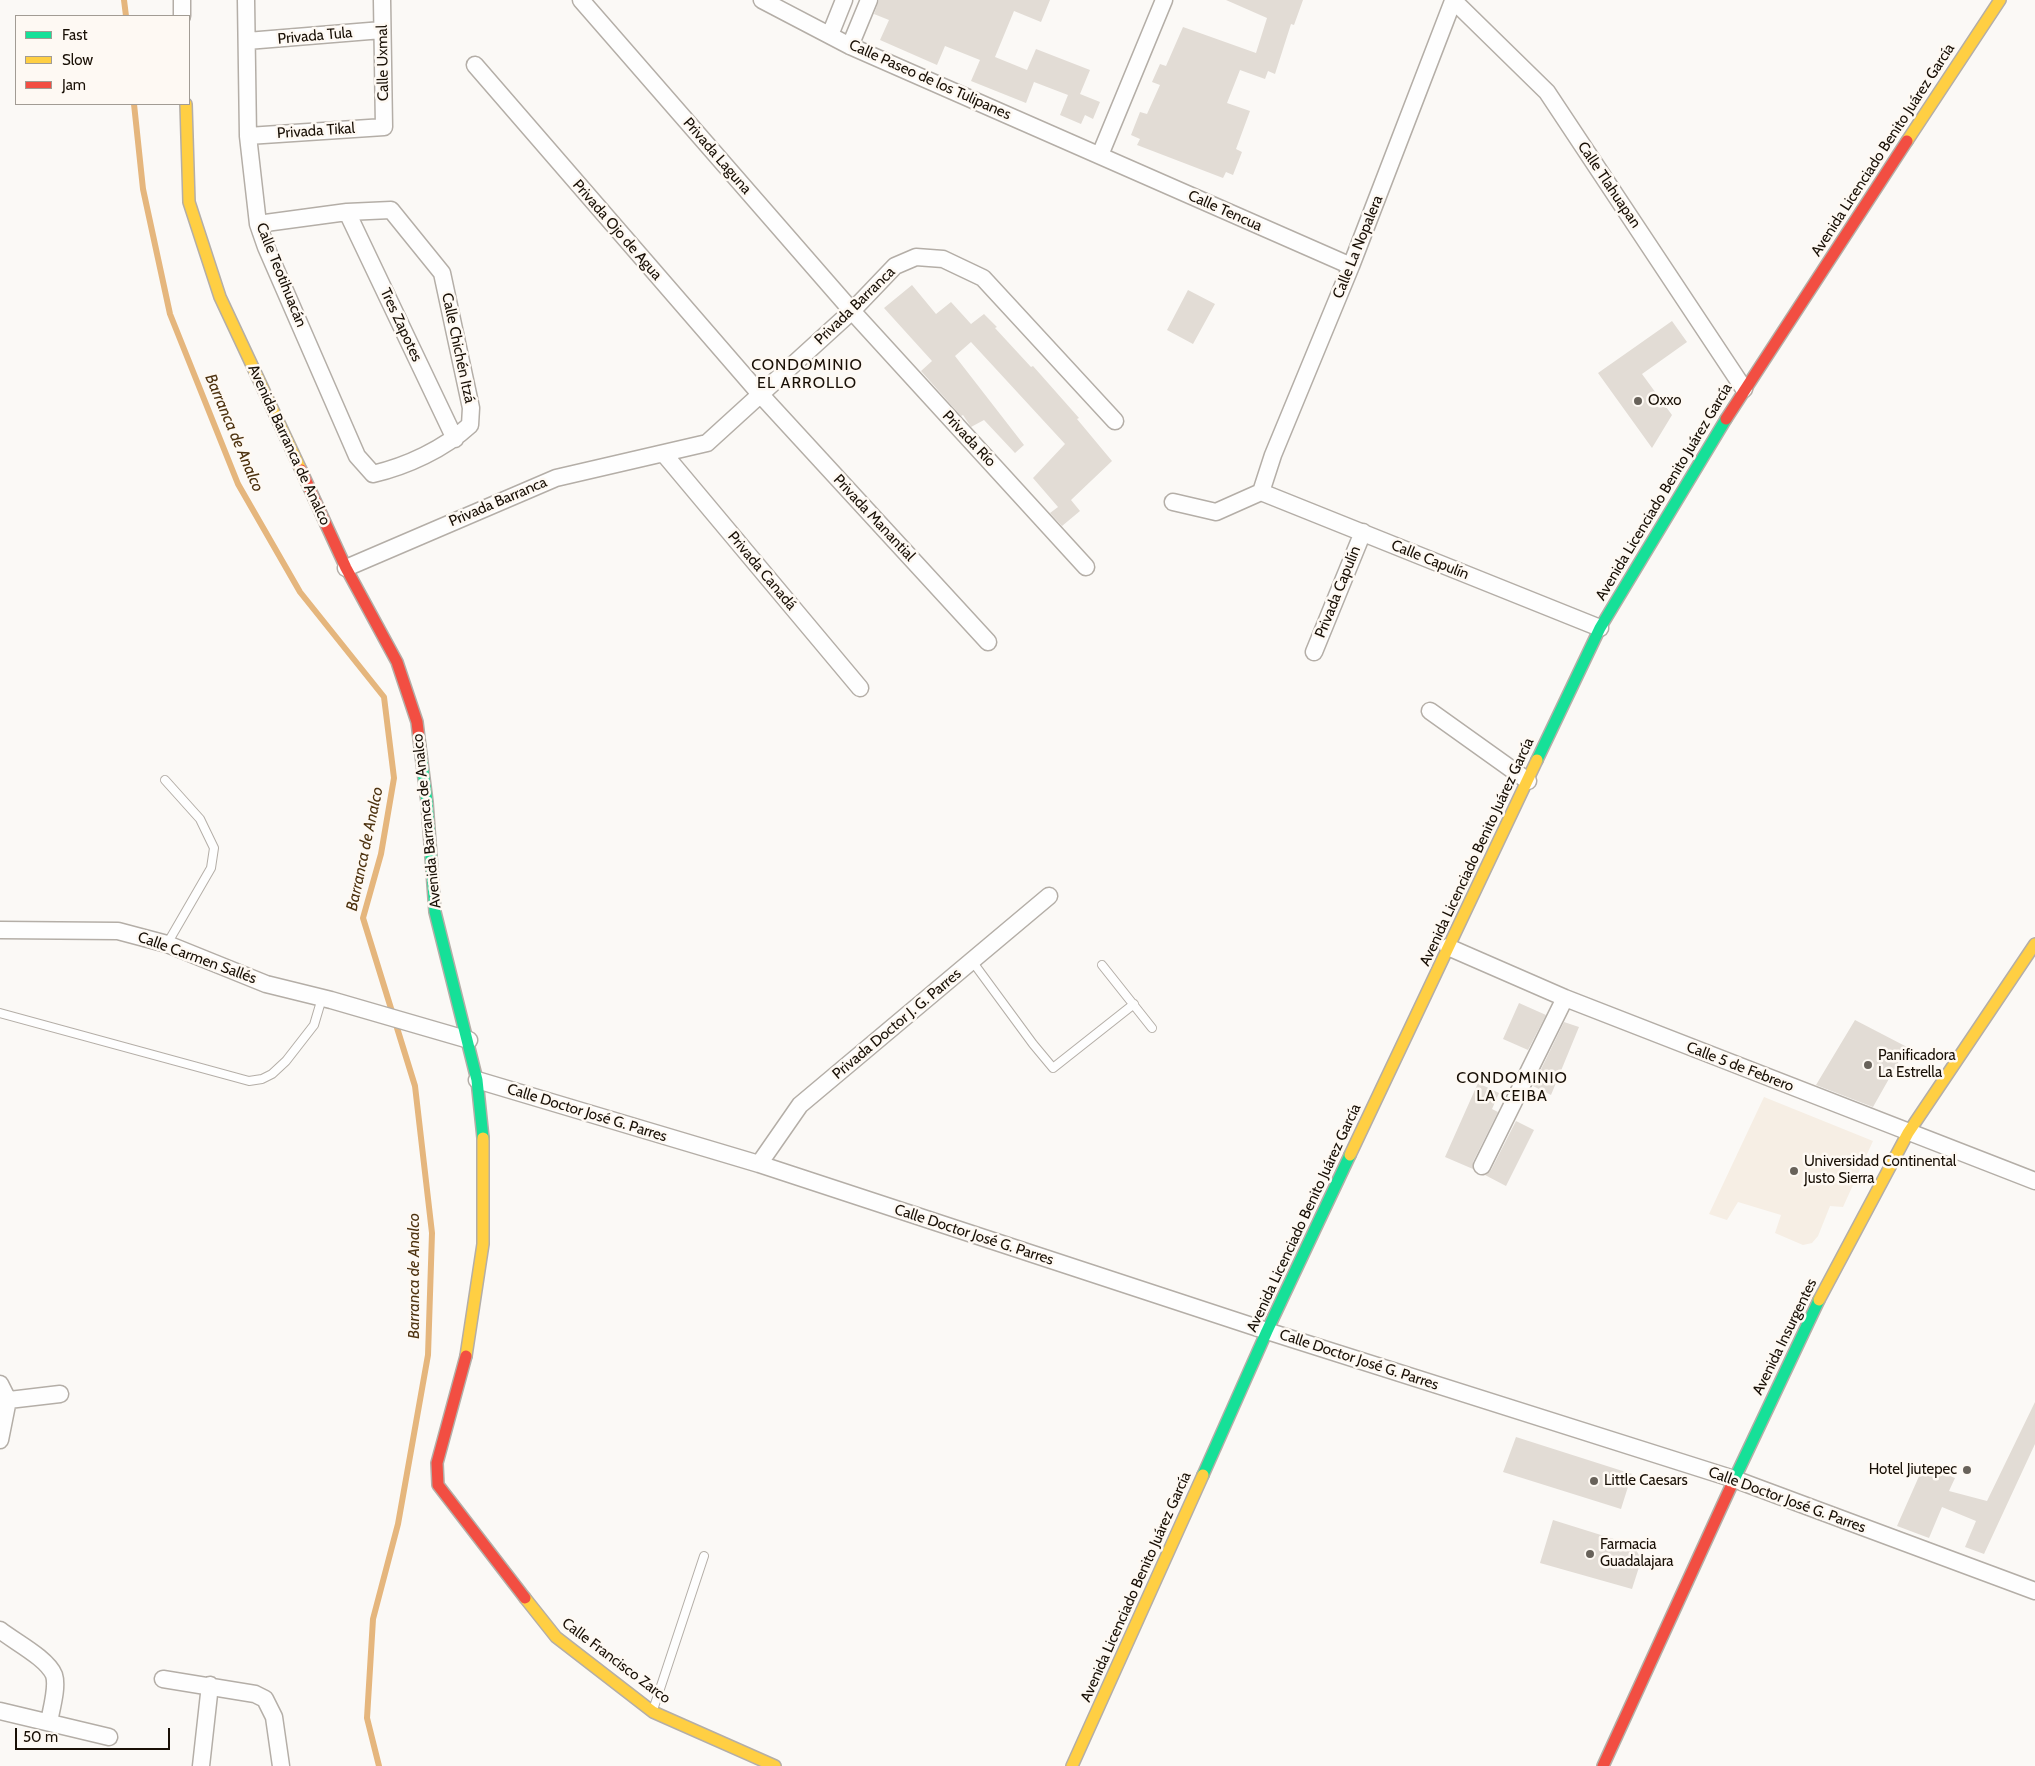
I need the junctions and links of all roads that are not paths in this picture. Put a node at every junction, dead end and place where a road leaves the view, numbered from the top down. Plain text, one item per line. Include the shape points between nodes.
1 (182, 0) edge
2 (246, 0) edge
3 (382, 0) edge
4 (581, 0) edge
5 (762, 0) edge
6 (1164, 0) edge
7 (1453, 0) edge
8 (2000, 0) edge
9 (841, 1) edge
10 (866, 7) edge
11 (182, 15) edge
12 (382, 30) junction
13 (830, 35) junction
14 (247, 42) junction
15 (850, 46) junction
16 (475, 65) dead end
17 (186, 105) edge
18 (384, 127) joint
19 (248, 136) junction
20 (1100, 155) junction
21 (348, 212) junction
22 (258, 224) junction
23 (1351, 266) junction
24 (852, 312) junction
25 (1744, 388) junction
26 (760, 394) junction
27 (1116, 421) dead end
28 (455, 439) junction
29 (664, 454) junction
30 (373, 474) joint
31 (1261, 492) junction
32 (1173, 502) dead end
33 (1363, 532) junction
34 (1086, 566) dead end
35 (346, 568) junction
36 (1600, 628) junction
37 (988, 642) dead end
38 (1314, 652) dead end
39 (860, 688) dead end
40 (1430, 711) dead end
41 (164, 780) dead end
42 (1528, 781) junction
43 (1049, 896) dead end
44 (0, 930) edge
45 (167, 944) junction
46 (2035, 944) edge
47 (1448, 947) junction
48 (972, 961) junction
49 (1102, 965) dead end
50 (1564, 998) junction
51 (327, 999) junction
52 (1134, 1004) junction
53 (0, 1013) edge
54 (1152, 1028) dead end
55 (468, 1040) junction
56 (477, 1080) junction
57 (1908, 1133) junction
58 (759, 1164) junction
59 (1482, 1166) dead end
60 (2035, 1181) edge
61 (1267, 1331) junction
62 (0, 1384) edge
63 (60, 1394) dead end
64 (4, 1400) edge
65 (0, 1440) edge
66 (1734, 1479) junction
67 (438, 1486) joint
68 (704, 1556) dead end
69 (2035, 1592) edge
70 (0, 1630) edge
71 (163, 1679) dead end
72 (210, 1685) junction
73 (0, 1711) edge
74 (653, 1712) junction
75 (49, 1722) junction
76 (109, 1737) dead end
77 (201, 1766) edge
78 (281, 1766) edge
79 (775, 1766) edge
80 (1072, 1766) edge
81 (1603, 1766) edge

1 - 11 street
2 - 14 street, Calle Teotihuacán
3 - 12 street, Calle Uxmal
4 - 24 street, Privada Laguna
5 - 13 street, Calle Paseo de los Tulipanes
6 - 20 street
7 - 23 street, Calle La Nopalera
7 - 25 street, Calle Tlahuapan via 1547,92
8 - 25 main road, Avenida Licenciado Benito Juárez García
9 - 10 street
9 - 13 street
10 - 15 street
12 - 14 street, Privada Tula
12 - 18 street, Calle Uxmal
13 - 15 street, Calle Paseo de los Tulipanes
14 - 19 street, Calle Teotihuacán
15 - 20 street, Calle Paseo de los Tulipanes
16 - 26 street, Privada Ojo de Agua
17 - 35 main road, Avenida Barranca de Analco via 189,202 220,297
18 - 19 street, Privada Tikal
19 - 22 street, Calle Teotihuacán
20 - 23 street, Calle Tencua
21 - 22 street
21 - 28 street, Tres Zapotes
21 - 28 street, Calle Chichén Itzá via 391,210 442,273 471,408 470,425
22 - 30 street, Calle Teotihuacán via 357,456
23 - 31 street, Calle La Nopalera via 1273,455
24 - 26 street, Privada Barranca
24 - 27 street, Privada Barranca via 895,266 916,257 942,259 982,278
24 - 34 street, Privada Río
25 - 36 main road, Avenida Licenciado Benito Juárez García
26 - 29 street, Privada Barranca via 707,443
26 - 37 street, Privada Manantial
28 - 30 street, Calle Chichén Itzá via 394,470
29 - 35 street, Privada Barranca via 556,478
29 - 39 street, Privada Canadá
31 - 32 street via 1216,512
31 - 33 street, Calle Capulín
33 - 36 street, Calle Capulín
33 - 38 street, Privada Capulín
35 - 55 main road, Avenida Barranca de Analco via 397,662 417,722 435,912
36 - 42 main road, Avenida Licenciado Benito Juárez García
40 - 42 street
41 - 45 lane via 200,819 214,848 211,868
42 - 47 main road, Avenida Licenciado Benito Juárez García
43 - 48 street, Privada Doctor J. G. Parres
44 - 45 street, Calle Carmen Sallés via 118,931
45 - 51 street, Calle Carmen Sallés via 266,984
46 - 57 main road, Avenida Insurgentes
47 - 50 street, Calle 5 de Febrero
47 - 61 main road, Avenida Licenciado Benito Juárez García
48 - 52 lane via 1052,1068
48 - 58 street, Privada Doctor J. G. Parres via 800,1105
49 - 52 lane
50 - 57 street, Calle 5 de Febrero
50 - 59 street
51 - 53 lane via 314,1025 286,1061 272,1074 249,1081
51 - 55 street, Calle Carmen Sallés
52 - 54 lane
55 - 56 main road, Avenida Barranca de Analco
56 - 58 street, Calle Doctor José G. Parres
56 - 67 main road, Avenida Barranca de Analco via 484,1137 484,1244 466,1357 436,1463
57 - 60 street, Calle 5 de Febrero
57 - 66 main road, Avenida Insurgentes via 1816,1305
58 - 61 street, Calle Doctor José G. Parres
61 - 66 street, Calle Doctor José G. Parres
61 - 80 main road, Avenida Licenciado Benito Juárez García
62 - 64 street
63 - 64 street
64 - 65 street
66 - 69 street, Calle Doctor José G. Parres
66 - 81 main road, Avenida Insurgentes
67 - 74 main road, Calle Francisco Zarco via 556,1637
68 - 74 lane
70 - 75 street via 45,1662 54,1676
71 - 72 street
72 - 77 street
72 - 78 street via 265,1699 274,1717
73 - 75 street
74 - 79 main road, Calle Francisco Zarco
75 - 76 street

